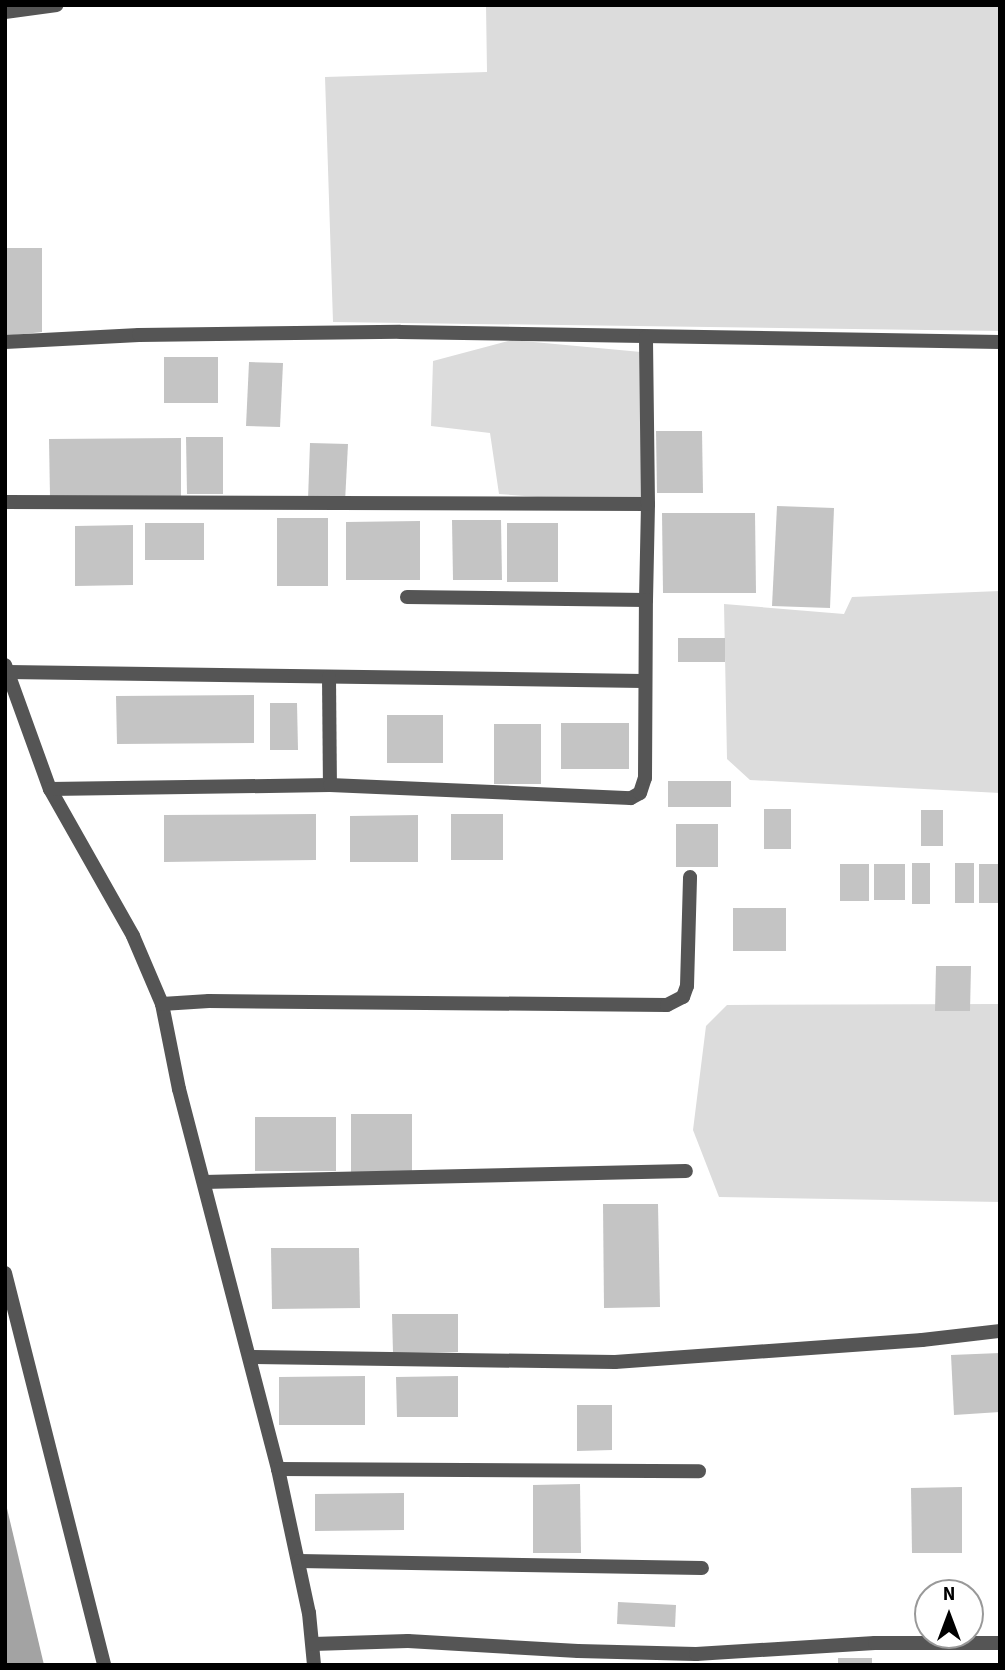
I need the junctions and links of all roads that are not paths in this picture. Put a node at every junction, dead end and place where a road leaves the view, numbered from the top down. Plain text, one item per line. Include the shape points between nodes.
1 (57, 5) edge
2 (5, 12) edge
3 (646, 337) junction
4 (5, 342) edge
5 (1000, 342) edge
6 (5, 502) edge
7 (648, 504) junction
8 (407, 597) dead end
9 (646, 600) junction
10 (6, 668) edge
11 (330, 677) junction
12 (643, 681) junction
13 (330, 785) junction
14 (50, 789) junction
15 (691, 877) dead end
16 (162, 1004) junction
17 (686, 1171) dead end
18 (204, 1182) junction
19 (5, 1273) edge
20 (1000, 1331) edge
21 (250, 1357) junction
22 (278, 1469) junction
23 (699, 1471) dead end
24 (299, 1561) junction
25 (702, 1568) dead end
26 (1000, 1643) edge
27 (313, 1644) junction
28 (104, 1665) edge
29 (314, 1665) edge

1 - 2 street
3 - 4 street via 374,332
3 - 5 street
3 - 7 street
6 - 7 street
7 - 9 street
8 - 9 street
9 - 12 street
10 - 11 street
10 - 14 street
11 - 12 street
11 - 13 street
12 - 13 street via 645,778 640,793 631,798
13 - 14 street
14 - 16 street via 133,936
15 - 16 street via 687,986 684,997 667,1005 209,1000
16 - 18 street
17 - 18 street
18 - 21 street
19 - 28 street
20 - 21 street via 636,1361
21 - 22 street
22 - 23 street
22 - 24 street
24 - 25 street
24 - 27 street
26 - 27 street via 875,1643 696,1654 408,1641
27 - 29 street

